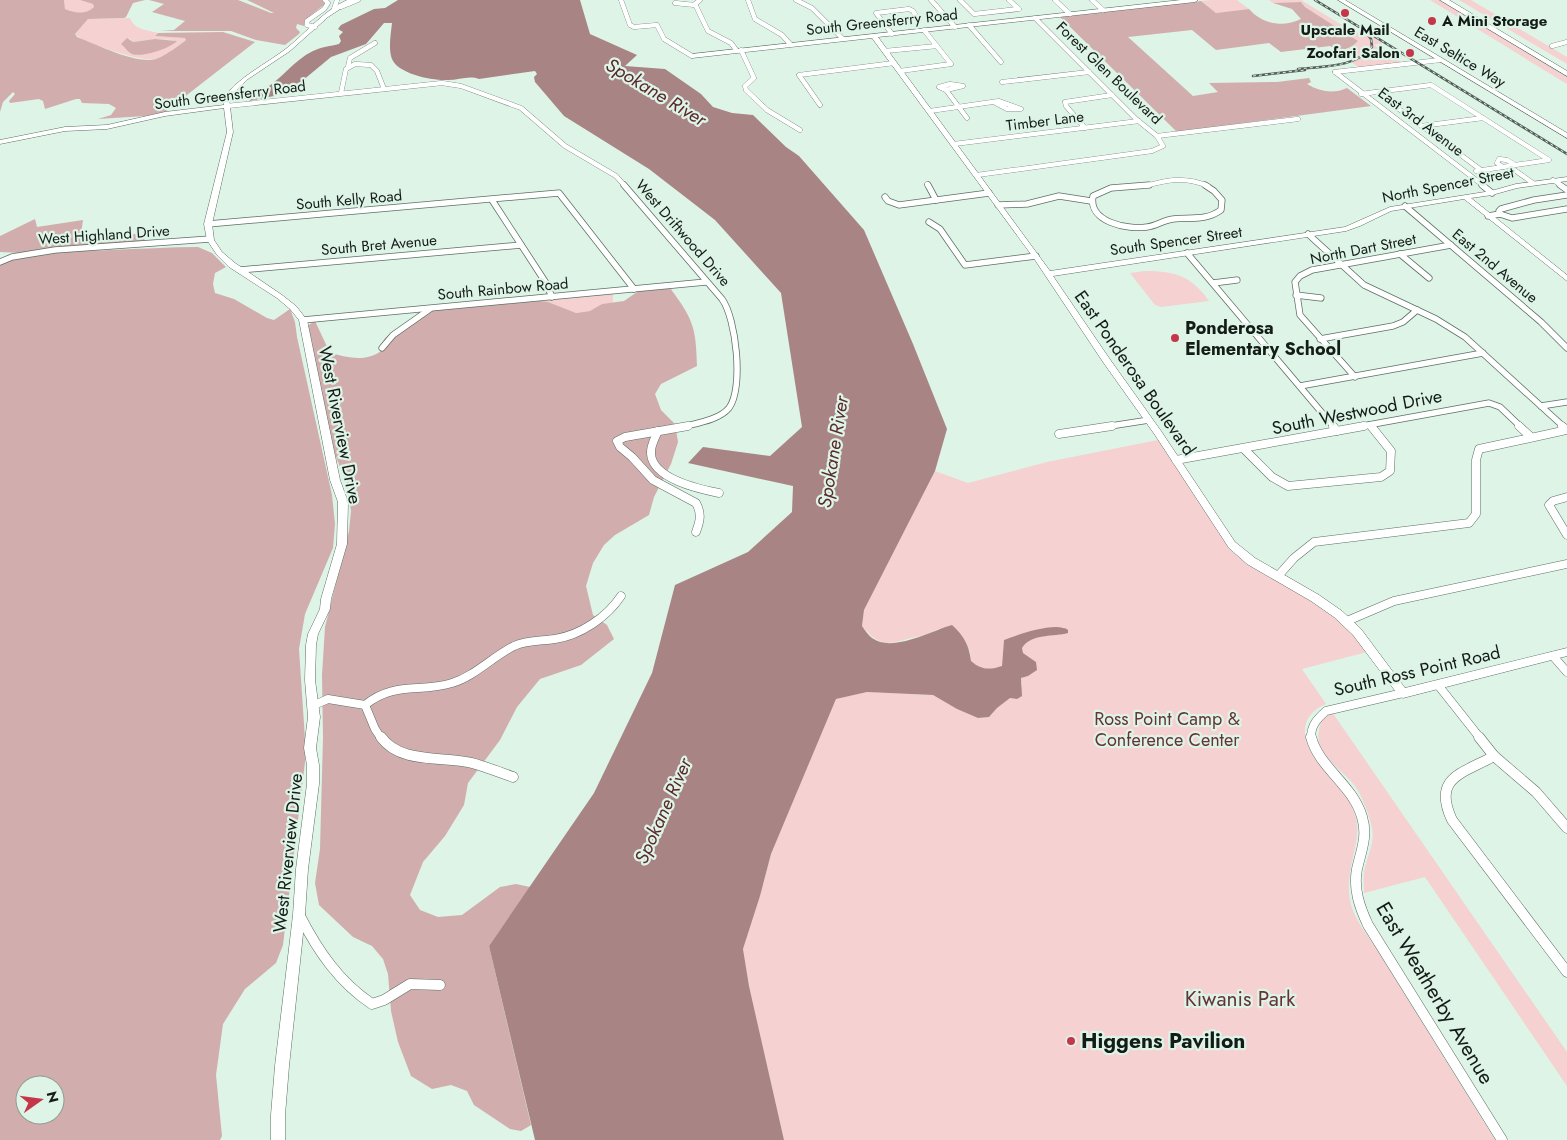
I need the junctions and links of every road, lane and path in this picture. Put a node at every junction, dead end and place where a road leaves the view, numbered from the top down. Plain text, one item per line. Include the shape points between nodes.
1 (324, 0) edge
2 (351, 0) edge
3 (358, 0) edge
4 (621, 0) edge
5 (700, 0) edge
6 (748, 0) edge
7 (796, 0) edge
8 (931, 0) edge
9 (960, 0) edge
10 (1010, 0) edge
11 (1055, 0) edge
12 (1092, 0) edge
13 (1149, 0) edge
14 (1195, 0) edge
15 (1341, 0) edge
16 (1444, 0) edge
17 (1456, 0) edge
18 (675, 3) dead end
19 (695, 5) junction
20 (1154, 5) junction
21 (335, 7) edge
22 (1103, 10) junction
23 (996, 11) junction
24 (1070, 14) junction
25 (1035, 18) junction
26 (918, 19) dead end
27 (1006, 21) junction
28 (969, 25) junction
29 (315, 27) junction
30 (955, 27) junction
31 (924, 30) junction
32 (892, 34) junction
33 (874, 36) junction
34 (843, 39) junction
35 (1567, 42) edge
36 (375, 43) dead end
37 (791, 45) junction
38 (937, 46) junction
39 (1552, 46) dead end
40 (739, 50) junction
41 (885, 52) junction
42 (692, 56) joint
43 (1440, 60) junction
44 (1001, 62) dead end
45 (894, 63) junction
46 (348, 67) junction
47 (1567, 67) edge
48 (900, 71) junction
49 (1089, 72) junction
50 (1567, 74) edge
51 (1002, 82) dead end
52 (465, 88) joint
53 (384, 89) junction
54 (946, 90) dead end
55 (1376, 92) junction
56 (341, 93) junction
57 (1361, 94) junction
58 (1112, 95) junction
59 (994, 102) junction
60 (820, 105) dead end
61 (227, 106) junction
62 (959, 107) junction
63 (930, 111) junction
64 (967, 118) dead end
65 (1482, 118) junction
66 (1298, 119) dead end
67 (1139, 121) junction
68 (1421, 126) junction
69 (1086, 128) junction
70 (800, 130) dead end
71 (1157, 136) junction
72 (1567, 136) edge
73 (0, 142) edge
74 (954, 144) junction
75 (1510, 167) junction
76 (977, 175) junction
77 (1567, 179) edge
78 (1553, 180) junction
79 (1531, 182) junction
80 (927, 184) dead end
81 (1567, 190) edge
82 (990, 193) junction
83 (1492, 193) junction
84 (1567, 195) edge
85 (885, 197) dead end
86 (1465, 197) junction
87 (492, 200) junction
88 (936, 200) junction
89 (1092, 200) junction
90 (998, 204) junction
91 (1406, 206) junction
92 (1567, 209) edge
93 (1500, 214) junction
94 (1488, 216) junction
95 (929, 222) dead end
96 (208, 224) junction
97 (1308, 234) junction
98 (210, 239) junction
99 (521, 245) junction
100 (1451, 245) junction
101 (1187, 253) junction
102 (1400, 254) junction
103 (1036, 256) junction
104 (0, 262) edge
105 (1340, 264) junction
106 (240, 270) junction
107 (1048, 274) junction
108 (1429, 278) dead end
109 (1567, 278) edge
110 (1237, 280) dead end
111 (706, 282) junction
112 (1212, 283) junction
113 (634, 288) junction
114 (1296, 295) junction
115 (552, 297) junction
116 (1321, 298) dead end
117 (432, 307) junction
118 (1417, 310) junction
119 (303, 320) junction
120 (1320, 339) junction
121 (382, 348) dead end
122 (1567, 348) edge
123 (1483, 353) junction
124 (1355, 376) junction
125 (1300, 386) junction
126 (1567, 402) edge
127 (1541, 406) junction
128 (1149, 420) junction
129 (1370, 425) junction
130 (1567, 430) edge
131 (658, 431) junction
132 (1338, 431) junction
133 (1059, 434) dead end
134 (1531, 437) junction
135 (1244, 449) junction
136 (1176, 460) junction
137 (719, 493) dead end
138 (1565, 498) edge
139 (696, 532) dead end
140 (1567, 535) edge
141 (1567, 564) edge
142 (1278, 576) junction
143 (621, 596) dead end
144 (1347, 621) junction
145 (1567, 652) edge
146 (1553, 656) junction
147 (1567, 672) edge
148 (1438, 684) junction
149 (1403, 692) junction
150 (365, 705) junction
151 (312, 706) junction
152 (1318, 756) joint
153 (1494, 756) junction
154 (513, 778) dead end
155 (1567, 828) edge
156 (299, 915) junction
157 (1567, 972) edge
158 (440, 985) dead end
159 (278, 1140) edge
160 (1502, 1140) edge

1 - 29 street via 328,3 324,9 307,21 307,25
2 - 21 street
3 - 21 street
4 - 42 street via 630,25 656,25 664,39
5 - 19 street
6 - 37 street via 756,19 781,33
7 - 34 street via 811,7
8 - 30 street
9 - 23 street via 974,14
10 - 23 street via 1019,9
11 - 24 street
12 - 22 street
13 - 20 street
14 - 20 street, South Greensferry Road
15 - 43 main road, East Seltice Way
16 - 50 highway
17 - 47 highway
18 - 19 street
19 - 40 street via 708,31
20 - 22 street, South Greensferry Road
21 - 29 street
22 - 24 street, South Greensferry Road
23 - 27 street
24 - 25 street, South Greensferry Road
25 - 27 street, South Greensferry Road
25 - 49 street, Forest Glen Boulevard
26 - 32 street via 909,9 876,13
27 - 28 street, South Greensferry Road
28 - 30 street, South Greensferry Road
28 - 44 street
29 - 61 street via 232,91 226,98
30 - 31 street, South Greensferry Road
31 - 32 street, South Greensferry Road
31 - 38 street
32 - 33 street, South Greensferry Road
33 - 34 street, South Greensferry Road
33 - 41 street, East Ponderosa Boulevard
34 - 37 street, South Greensferry Road
35 - 39 street
36 - 46 street via 350,58
37 - 40 street, South Greensferry Road
38 - 41 street
38 - 48 street via 949,65
40 - 42 street, South Greensferry Road
40 - 70 street via 754,78 745,86 746,90 767,110
41 - 45 street, East Ponderosa Boulevard
43 - 57 street, East 3rd Avenue via 1334,72
43 - 72 main road, East Seltice Way
45 - 48 street, East Ponderosa Boulevard
45 - 60 street via 799,75
46 - 53 street via 372,64
46 - 56 street
48 - 63 street, East Ponderosa Boulevard
49 - 51 street
49 - 58 street, Forest Glen Boulevard
52 - 53 street, South Greensferry Road via 442,83
52 - 111 street, West Driftwood Drive via 522,108 565,146 616,176
53 - 56 street, South Greensferry Road
54 - 62 street
55 - 57 street
55 - 65 street via 1431,85
55 - 68 street
56 - 61 street, South Greensferry Road
57 - 83 street, East 3rd Avenue
58 - 67 street, Forest Glen Boulevard
58 - 69 street via 1066,102
59 - 59 street via 1002,101 1021,109 1011,110
59 - 62 street
61 - 73 street, South Greensferry Road via 107,126 65,129
61 - 96 street via 230,132
62 - 63 street
62 - 64 street
63 - 74 street, East Ponderosa Boulevard
65 - 68 street
65 - 75 street via 1549,160
66 - 71 street
67 - 69 street, Timber Lane
67 - 71 street, Forest Glen Boulevard
68 - 75 street via 1478,171
69 - 74 street, Timber Lane
71 - 76 street, Forest Glen Boulevard via 1163,146 1152,151
74 - 76 street, East Ponderosa Boulevard
75 - 79 street
76 - 82 street, East Ponderosa Boulevard
77 - 78 street, North Spencer Street
78 - 79 street, North Spencer Street
78 - 81 street
79 - 83 street, North Spencer Street
80 - 88 street
82 - 88 street
82 - 90 street, East Ponderosa Boulevard
83 - 86 street, North Spencer Street
84 - 93 street via 1500,209
85 - 88 street via 888,202 899,205
86 - 91 street, North Spencer Street
86 - 94 street
87 - 96 street, South Kelly Road
87 - 99 street
87 - 113 street, South Kelly Road via 559,193
89 - 89 street via 1093,208 1101,217 1116,224 1137,227 1171,219 1209,217 1220,211 1223,203 1211,188 1178,179 1159,180 1141,187 1109,187 1098,192
89 - 90 street via 1060,196 1027,204
90 - 103 street, East Ponderosa Boulevard
91 - 97 street, North Spencer Street via 1381,212 1357,226
91 - 100 street, East 2nd Avenue
92 - 93 street via 1512,218
93 - 94 street
94 - 109 street
95 - 103 street via 939,228 965,264
96 - 98 street
97 - 101 street, South Spencer Street
97 - 105 street
98 - 104 street, West Highland Drive via 55,250
98 - 106 street, West Riverview Drive via 218,251
99 - 106 street, South Bret Avenue
99 - 115 street
100 - 102 street, North Dart Street
100 - 122 street, East 2nd Avenue
101 - 107 street, South Spencer Street
101 - 112 street
102 - 105 street, North Dart Street
102 - 108 street
103 - 107 street, East Ponderosa Boulevard
105 - 114 street, North Dart Street via 1300,276 1295,282
105 - 118 street via 1364,285
106 - 119 street, West Riverview Drive via 290,303
107 - 128 street, East Ponderosa Boulevard
110 - 112 street
111 - 113 street, South Rainbow Road
111 - 131 street, West Driftwood Drive via 722,297 730,315 737,354 734,396 728,409 715,418
112 - 125 street
113 - 115 street, South Rainbow Road
114 - 116 street
114 - 120 street via 1300,315
115 - 117 street, South Rainbow Road
117 - 119 street, South Rainbow Road
117 - 121 street via 393,335
118 - 120 street via 1393,326
118 - 123 street via 1455,330
119 - 151 street, West Riverview Drive via 335,478 343,502 342,544 325,609 311,645
120 - 124 street
123 - 124 street
123 - 127 street
124 - 125 street
125 - 132 street
126 - 127 street
127 - 130 street
128 - 133 street
128 - 136 street, East Ponderosa Boulevard
129 - 132 street, South Westwood Drive
129 - 134 street, South Westwood Drive via 1489,403 1500,408
129 - 135 street via 1391,450 1390,471 1381,478 1288,486 1272,477
130 - 134 street
131 - 137 street via 652,450 655,467 678,480
131 - 139 street, West Driftwood Drive via 625,437 617,441 617,445 653,480 697,503 700,522
132 - 135 street, South Westwood Drive
134 - 142 street via 1479,449 1476,514 1472,521 1314,542
135 - 136 street, South Westwood Drive
136 - 142 street, East Ponderosa Boulevard via 1232,545 1251,561
138 - 140 street via 1553,501 1550,507
141 - 144 street via 1394,601
142 - 144 street, East Ponderosa Boulevard
143 - 150 street via 606,613 570,636 527,641 457,682 390,690 374,696
144 - 149 street, East Ponderosa Boulevard
145 - 146 street, South Ross Point Road
146 - 147 street
146 - 148 street, South Ross Point Road
148 - 149 street, South Ross Point Road
148 - 153 street
149 - 152 street, South Ross Point Road via 1332,709 1317,717 1311,736
150 - 151 street via 328,699
150 - 154 street via 374,729 387,746 410,755 471,763
151 - 156 street, West Riverview Drive via 314,717 310,748 313,784
152 - 160 street, East Weatherby Avenue via 1350,792 1363,818 1364,848 1356,884 1363,913 1372,932
153 - 155 street via 1530,786
153 - 157 street via 1450,781 1443,796 1445,806 1452,820
156 - 158 street via 329,966 361,998 372,1004 416,983
156 - 159 street, West Riverview Drive

